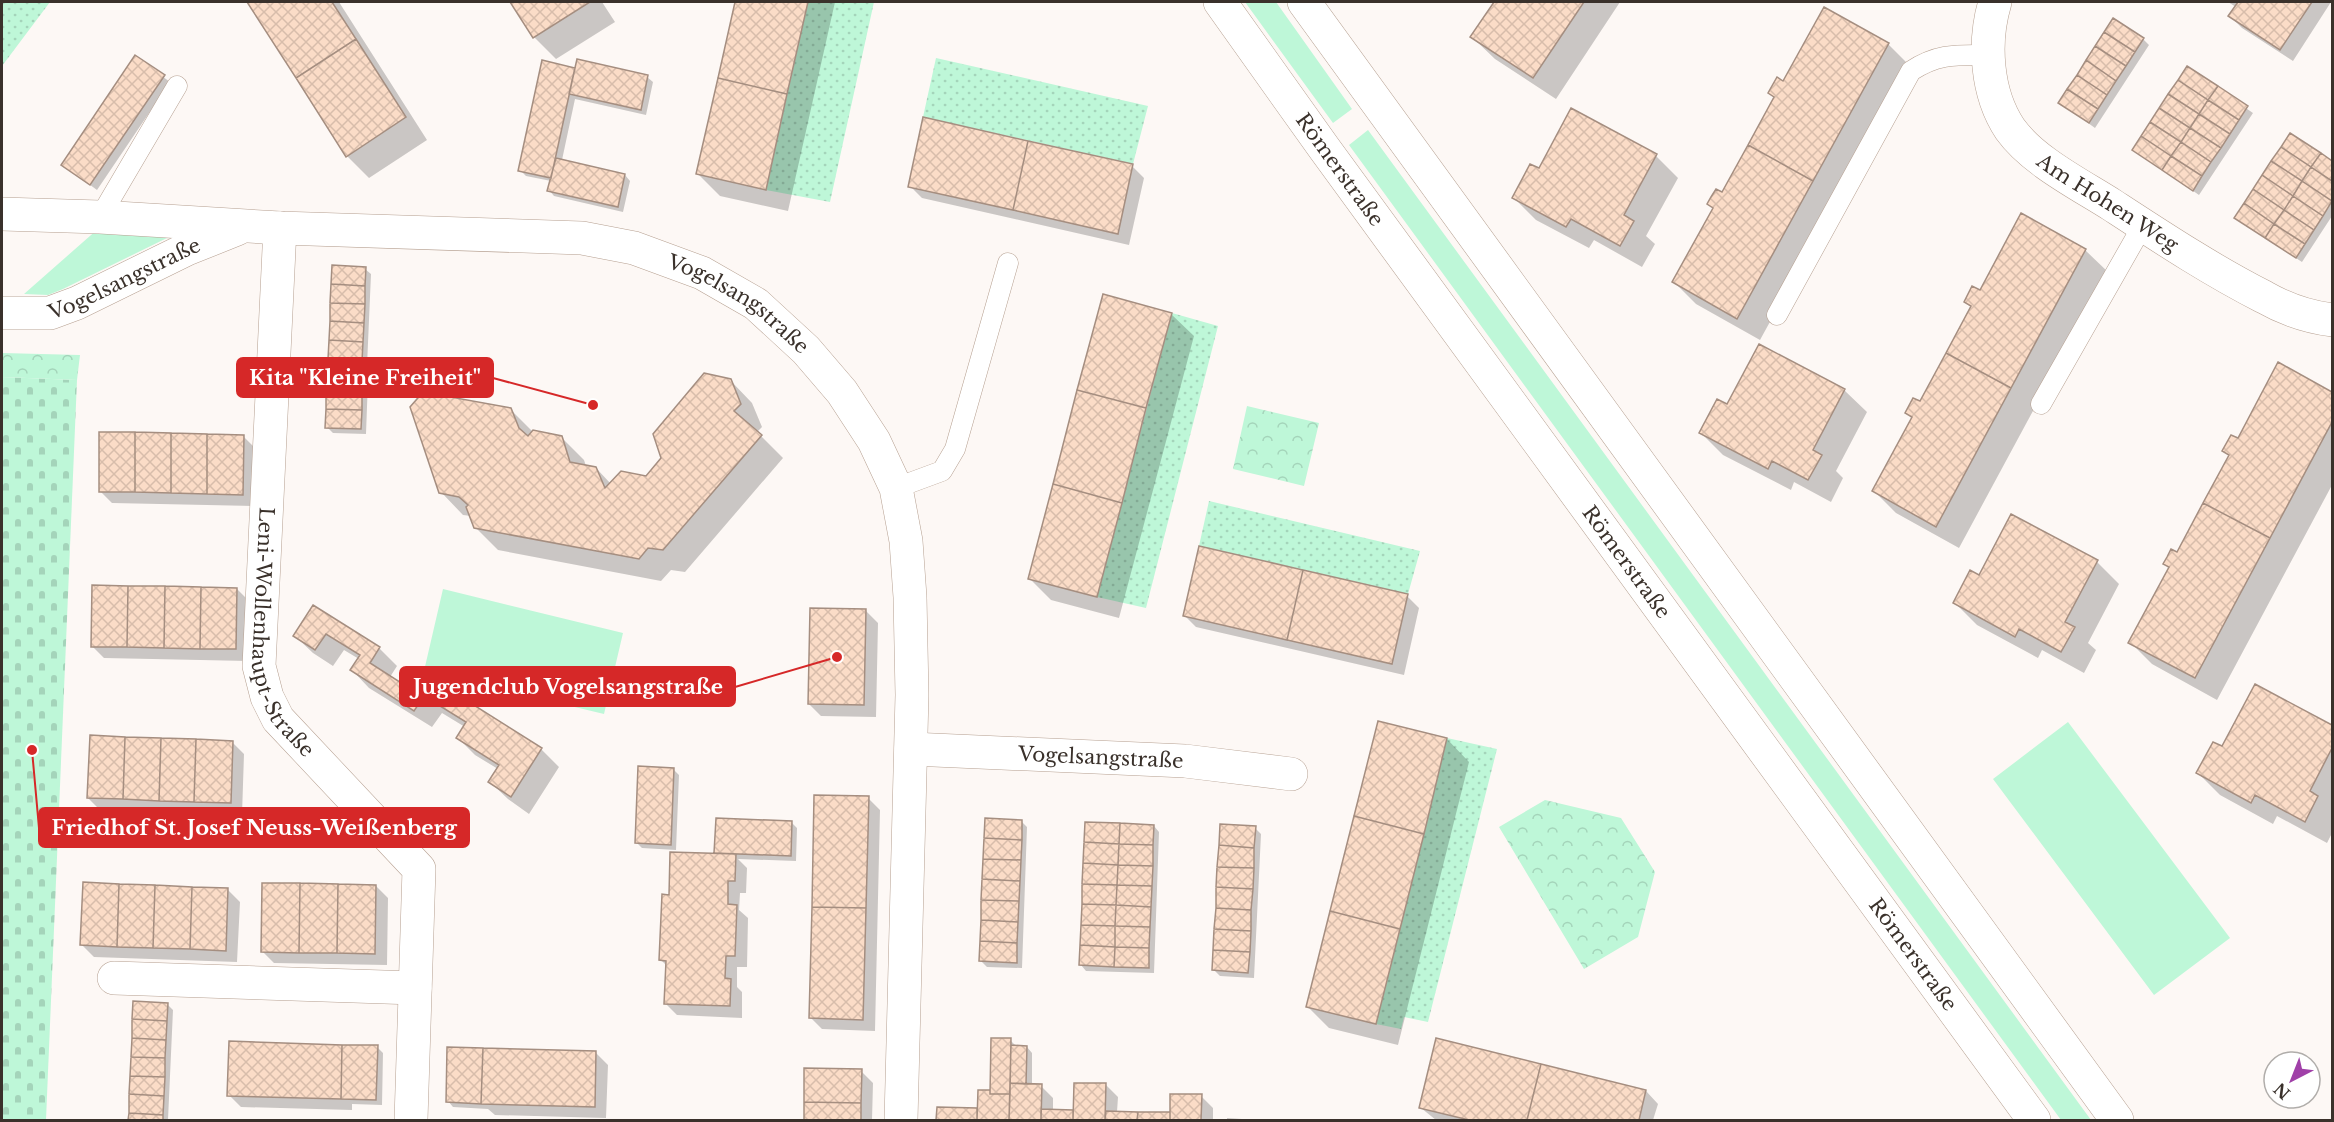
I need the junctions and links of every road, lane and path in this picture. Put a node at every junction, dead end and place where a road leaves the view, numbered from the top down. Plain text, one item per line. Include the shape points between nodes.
1 (1220, 2) edge
2 (1304, 2) edge
3 (1995, 2) edge
4 (1989, 55) junction
5 (177, 86) dead end
6 (2, 214) edge
7 (100, 217) junction
8 (2143, 225) junction
9 (244, 226) junction
10 (280, 228) junction
11 (1008, 263) dead end
12 (2, 313) edge
13 (1777, 315) dead end
14 (2332, 320) edge
15 (2042, 404) dead end
16 (896, 488) junction
17 (911, 749) junction
18 (1291, 774) dead end
19 (114, 978) dead end
20 (414, 988) junction
21 (411, 1120) edge
22 (901, 1120) edge
23 (2034, 1120) edge
24 (2117, 1120) edge

1 - 23 street, Römerstraße
2 - 24 street
3 - 4 street, Am Hohen Weg via 1990,19
4 - 8 street, Am Hohen Weg via 1990,79 1998,102 2023,146
4 - 13 lane via 1939,57 1911,71
5 - 7 lane
6 - 7 street, Vogelsangstraße
7 - 9 street, Vogelsangstraße
8 - 14 street, Am Hohen Weg via 2265,298 2297,312
8 - 15 lane
9 - 10 street, Vogelsangstraße
9 - 12 street, Vogelsangstraße via 77,303 50,312
10 - 16 street, Vogelsangstraße via 582,238 634,248 702,273 756,304 806,350 874,441
10 - 20 street, Leni-Wollenhaupt-Straße via 259,666 267,698 278,719 419,869
11 - 16 lane via 955,449 942,471
16 - 17 street, Vogelsangstraße via 906,541 910,597
17 - 18 street, Vogelsangstraße via 1185,761
17 - 22 street, Vogelsangstraße
19 - 20 street
20 - 21 street, Leni-Wollenhaupt-Straße

